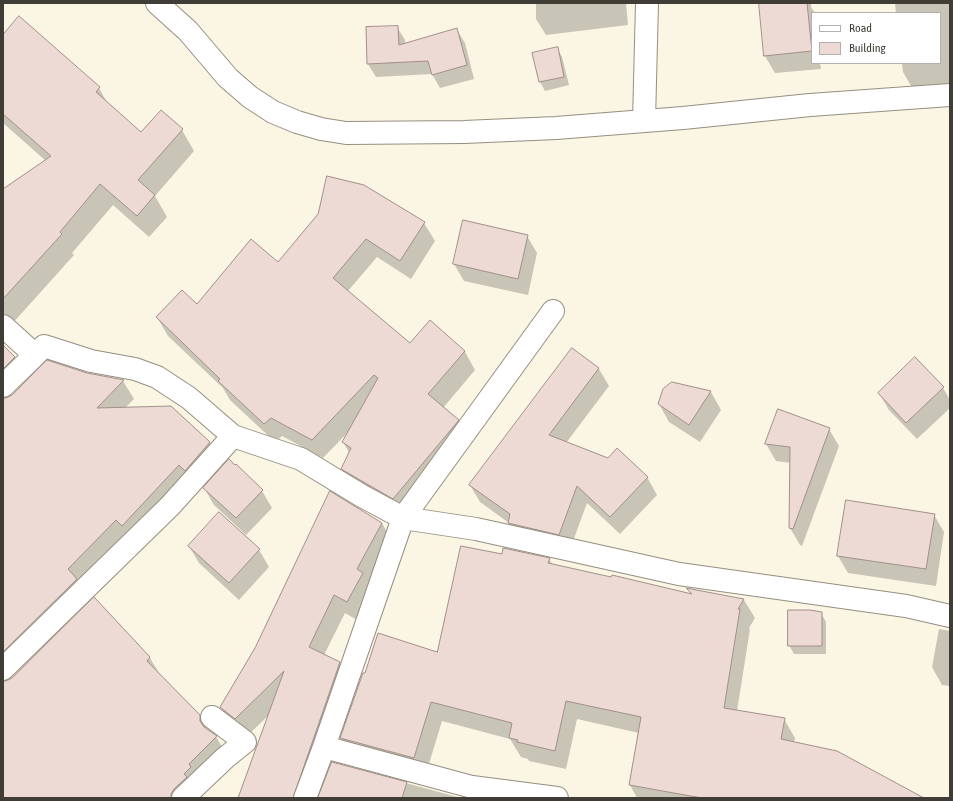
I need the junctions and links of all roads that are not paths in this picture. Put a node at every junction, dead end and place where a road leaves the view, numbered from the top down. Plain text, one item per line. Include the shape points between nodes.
1 (157, 3) edge
2 (647, 3) edge
3 (950, 95) edge
4 (644, 121) junction
5 (553, 311) dead end
6 (3, 326) edge
7 (35, 355) junction
8 (3, 386) edge
9 (233, 436) junction
10 (403, 518) junction
11 (950, 616) edge
12 (3, 669) edge
13 (212, 717) dead end
14 (324, 747) junction
15 (183, 798) edge
16 (305, 798) edge
17 (557, 798) edge

1 - 4 street via 188,31 228,78 250,97 273,112 321,129 346,133 464,132
2 - 4 street
3 - 4 street
5 - 10 street
6 - 7 street
7 - 8 street
7 - 9 street via 44,346 157,377 189,398
9 - 10 street via 300,459
9 - 12 street via 170,506
10 - 11 street via 476,529 679,574 906,606
10 - 14 street
13 - 15 street via 245,742
14 - 16 street
14 - 17 street via 472,787

